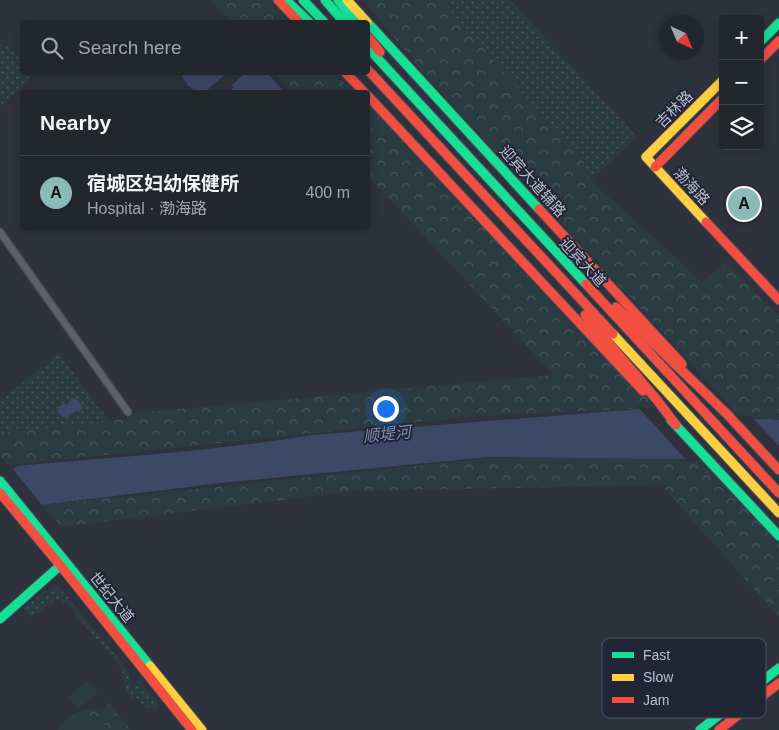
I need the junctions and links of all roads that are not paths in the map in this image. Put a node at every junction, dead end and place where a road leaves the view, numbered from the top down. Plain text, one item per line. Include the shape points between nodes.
1 (278, 0) edge
2 (286, 0) edge
3 (304, 0) edge
4 (324, 0) edge
5 (338, 0) edge
6 (347, 0) edge
7 (297, 20) edge
8 (307, 20) edge
9 (322, 20) edge
10 (342, 20) edge
11 (353, 20) edge
12 (365, 20) edge
13 (779, 23) edge
14 (370, 25) edge
15 (764, 38) edge
16 (370, 39) edge
17 (779, 41) edge
18 (370, 50) edge
19 (764, 56) edge
20 (370, 72) edge
21 (349, 75) edge
22 (363, 75) edge
23 (719, 84) edge
24 (362, 90) edge
25 (370, 98) edge
26 (719, 102) edge
27 (646, 157) joint
28 (448, 158) junction
29 (476, 166) junction
30 (655, 166) junction
31 (488, 178) junction
32 (0, 232) edge
33 (547, 263) junction
34 (779, 300) edge
35 (657, 403) junction
36 (128, 412) dead end
37 (730, 417) junction
38 (779, 470) edge
39 (0, 481) edge
40 (0, 493) edge
41 (779, 493) edge
42 (19, 510) junction
43 (779, 513) edge
44 (779, 536) edge
45 (63, 563) junction
46 (0, 619) edge
47 (779, 668) edge
48 (766, 678) edge
49 (779, 683) edge
50 (766, 693) edge
51 (715, 718) edge
52 (734, 718) edge
53 (192, 730) edge
54 (202, 730) edge
55 (700, 730) edge
56 (719, 730) edge

1 - 7 main road
2 - 8 main road
3 - 9 main road
4 - 10 main road
5 - 11 main road
6 - 12 main road, 迎宾大道辅路
13 - 15 main road
14 - 37 main road, 迎宾大道辅路
16 - 29 main road via 458,138
17 - 19 main road
18 - 29 main road, 迎宾大道
20 - 28 main road, 迎宾大道
21 - 24 main road
22 - 28 main road via 423,140
23 - 27 main road, 吉林路
25 - 35 main road
26 - 30 main road, 吉林路
27 - 30 main road, 渤海路
28 - 33 main road, 迎宾大道
29 - 31 main road, 迎宾大道
30 - 34 main road, 渤海路
31 - 37 main road via 535,220 612,304
31 - 41 main road, 迎宾大道
32 - 36 street
33 - 35 main road via 580,310
33 - 43 main road, 迎宾大道
35 - 44 main road
37 - 38 main road, 迎宾大道辅路
39 - 42 main road, 世纪大道
40 - 42 main road, 世纪大道
42 - 45 main road, 世纪大道
45 - 46 main road
45 - 53 main road, 世纪大道
45 - 54 main road, 世纪大道
47 - 48 main road
49 - 50 main road
51 - 55 main road
52 - 56 main road

